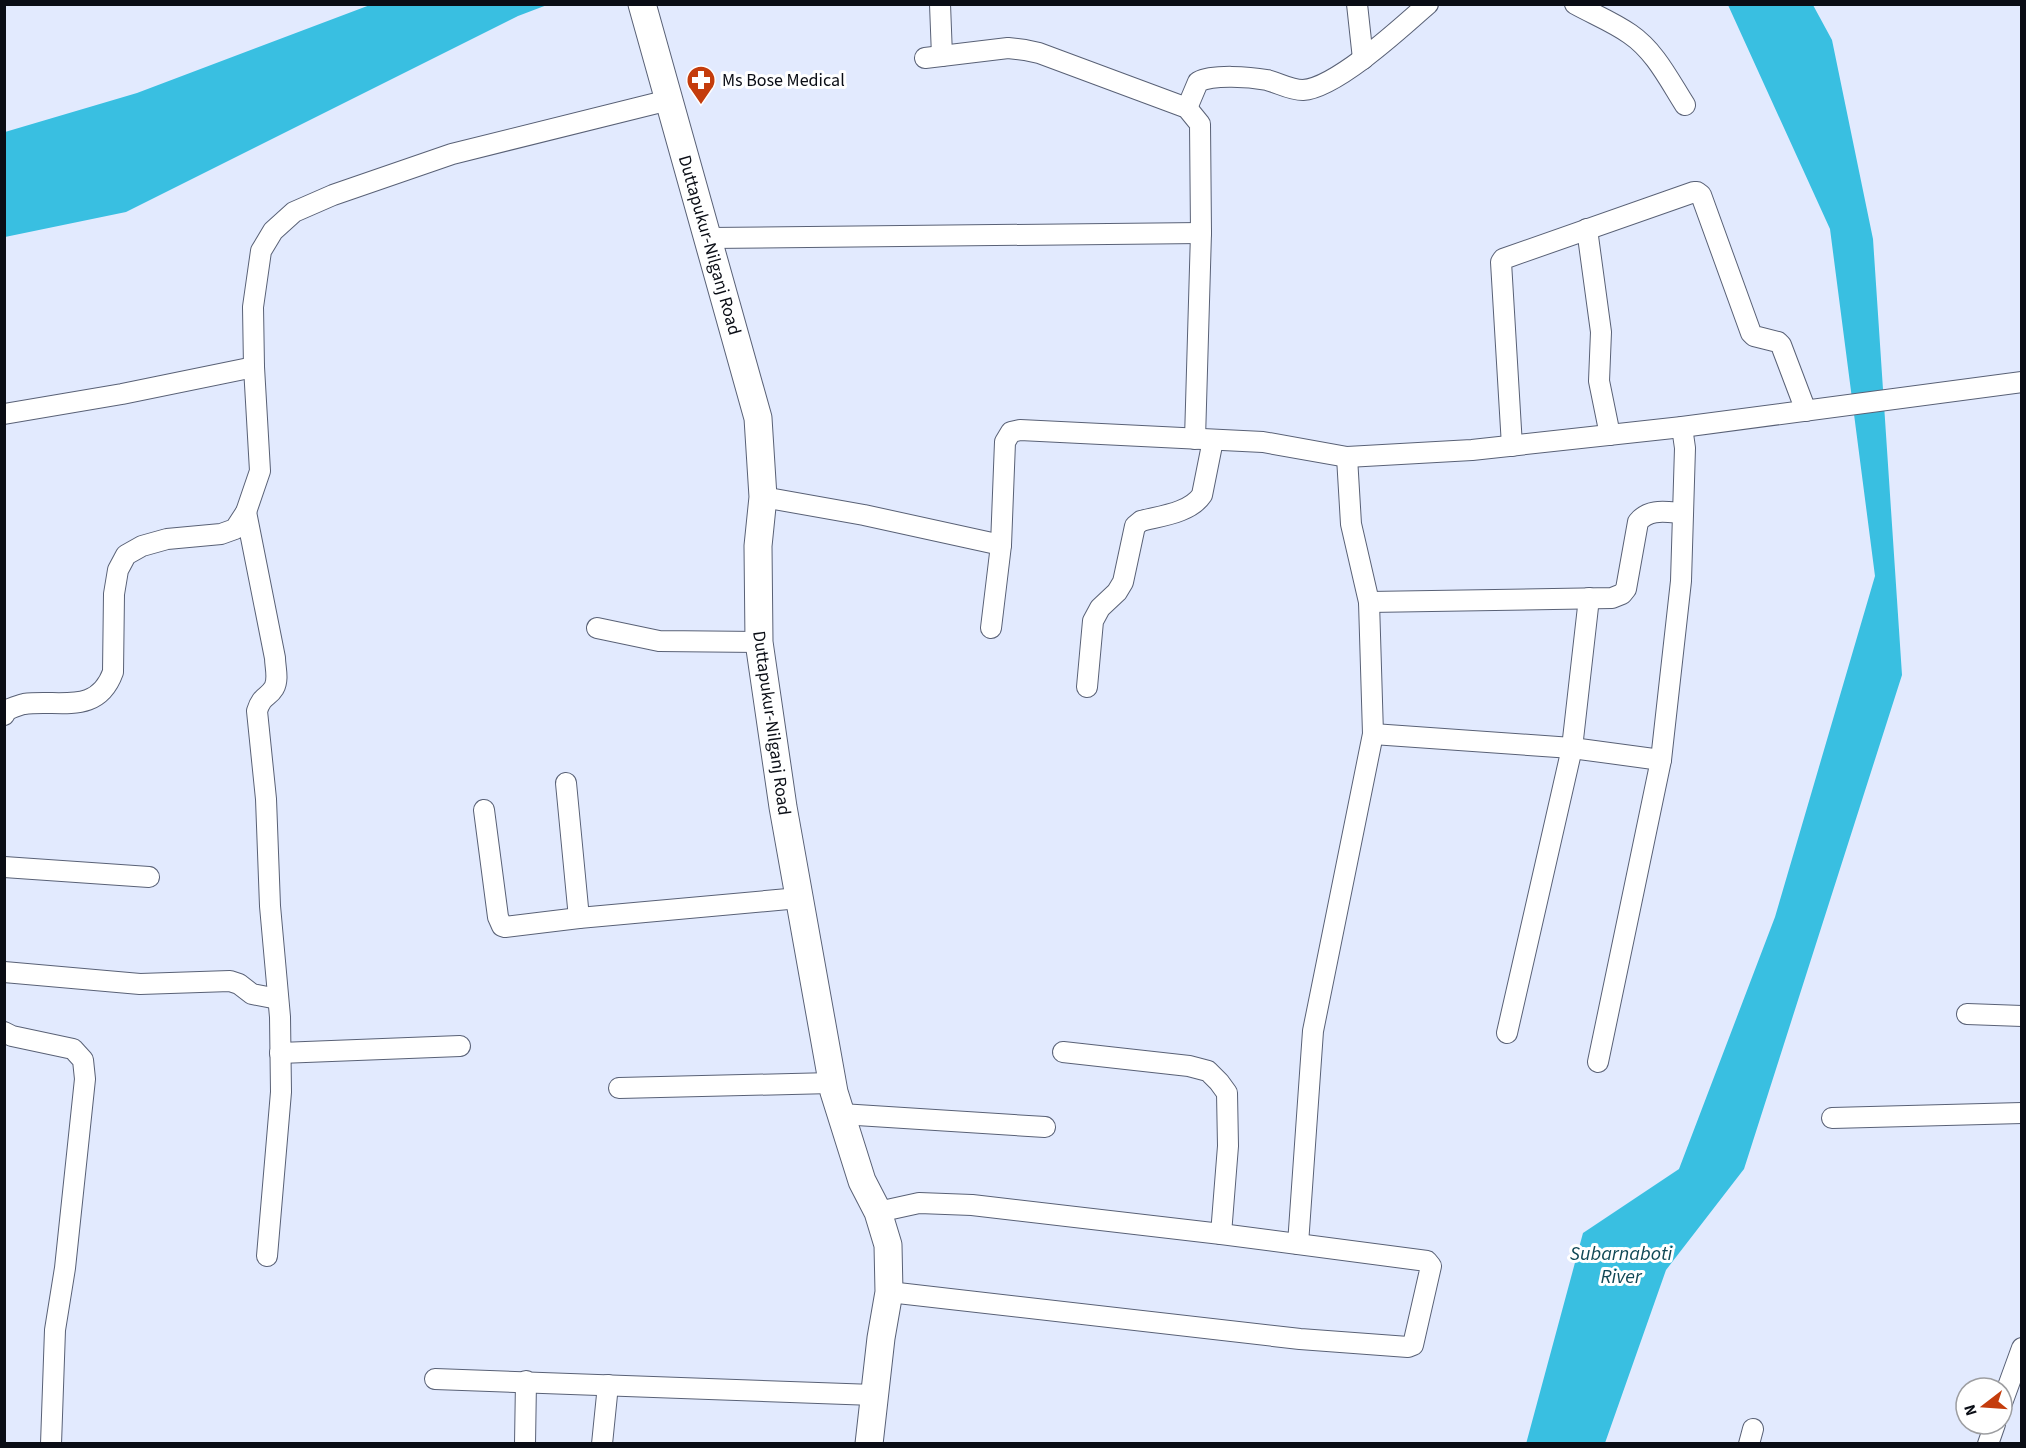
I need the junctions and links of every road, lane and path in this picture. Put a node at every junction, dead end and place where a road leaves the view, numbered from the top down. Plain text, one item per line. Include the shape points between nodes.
1 (642, 4) edge
2 (940, 4) edge
3 (1358, 4) edge
4 (1428, 4) edge
5 (1575, 4) edge
6 (1363, 59) junction
7 (669, 100) junction
8 (1685, 105) dead end
9 (1187, 108) junction
10 (1587, 229) junction
11 (1201, 233) junction
12 (709, 238) junction
13 (254, 367) junction
14 (2022, 382) edge
15 (1806, 411) junction
16 (4, 414) edge
17 (1682, 427) junction
18 (1610, 435) junction
19 (1204, 439) junction
20 (1512, 446) junction
21 (1347, 457) junction
22 (763, 497) junction
23 (246, 512) junction
24 (1683, 513) junction
25 (1001, 544) junction
26 (1589, 598) junction
27 (1369, 602) junction
28 (597, 628) dead end
29 (991, 628) dead end
30 (759, 642) junction
31 (1086, 687) dead end
32 (5, 712) edge
33 (1373, 734) junction
34 (1572, 748) junction
35 (1661, 760) junction
36 (566, 783) dead end
37 (484, 810) dead end
38 (4, 867) edge
39 (149, 877) dead end
40 (799, 898) junction
41 (579, 918) junction
42 (4, 972) edge
43 (278, 999) junction
44 (1967, 1014) dead end
45 (2022, 1016) edge
46 (4, 1032) edge
47 (1507, 1033) dead end
48 (460, 1046) dead end
49 (1063, 1052) dead end
50 (280, 1053) junction
51 (1598, 1062) dead end
52 (832, 1083) junction
53 (619, 1088) dead end
54 (2022, 1113) edge
55 (841, 1114) junction
56 (1832, 1118) dead end
57 (1045, 1127) dead end
58 (878, 1212) junction
59 (1221, 1234) junction
60 (1298, 1244) junction
61 (267, 1256) dead end
62 (889, 1292) junction
63 (2022, 1348) edge
64 (2012, 1376) edge
65 (435, 1378) dead end
66 (526, 1382) junction
67 (608, 1385) junction
68 (874, 1395) junction
69 (51, 1443) edge
70 (525, 1443) edge
71 (602, 1443) edge
72 (869, 1443) edge

1 - 7 main road, Duttapukur-Nilganj Road
2 - 9 street via 933,57 1008,48 1032,52
3 - 6 street
4 - 6 street
5 - 8 street via 1646,47
6 - 9 street via 1304,90 1261,80 1205,79 1198,82
7 - 12 main road, Duttapukur-Nilganj Road
7 - 13 street via 452,154 294,212 273,231 261,251 253,307
9 - 11 street via 1200,124
10 - 15 street via 1697,192 1701,195 1751,333 1781,345
10 - 18 street via 1601,332 1599,381
10 - 20 street via 1501,262
11 - 12 street
11 - 19 street
12 - 22 main road, Duttapukur-Nilganj Road via 758,418
13 - 16 street
13 - 23 street via 260,471
14 - 15 street
15 - 17 street
17 - 18 street
17 - 24 street
18 - 20 street
19 - 21 street via 1263,442
19 - 25 street via 1011,432 1005,442
19 - 31 street via 1202,495 1198,502 1135,526 1123,582 1093,621
20 - 21 street
21 - 27 street via 1351,524
22 - 25 street
22 - 30 main road, Duttapukur-Nilganj Road via 758,546
23 - 32 street via 235,529 167,539 126,555 118,570 114,594 113,672 110,683 100,693 76,704 24,704
23 - 43 street via 277,679 257,711
24 - 26 street via 1644,515 1638,522 1626,589 1612,598
24 - 35 street via 1681,581
25 - 29 street
26 - 27 street
26 - 34 street
27 - 33 street
28 - 30 street via 659,641
30 - 40 main road, Duttapukur-Nilganj Road
33 - 34 street
33 - 60 street via 1313,1031
34 - 35 street
34 - 47 street
35 - 51 street
36 - 41 street
37 - 41 street via 502,926
38 - 39 street
40 - 41 street
40 - 52 main road, Duttapukur-Nilganj Road
42 - 43 street via 140,984 230,981 252,994
43 - 50 street
44 - 45 street
46 - 69 street via 73,1049 83,1060 84,1091 55,1330
48 - 50 street
49 - 59 street via 1189,1066 1208,1071 1219,1082 1227,1093 1228,1146
50 - 61 street
52 - 53 street
52 - 55 main road, Duttapukur-Nilganj Road
54 - 56 street
55 - 57 street
55 - 58 main road, Duttapukur-Nilganj Road via 862,1181
58 - 59 street via 938,1203
58 - 62 main road, Duttapukur-Nilganj Road via 888,1245
59 - 60 street
60 - 62 street via 1430,1263 1413,1345 1300,1339
62 - 68 main road, Duttapukur-Nilganj Road
63 - 64 street
65 - 66 street
66 - 67 street
66 - 70 street
67 - 68 street
67 - 71 street
68 - 72 main road, Duttapukur-Nilganj Road

